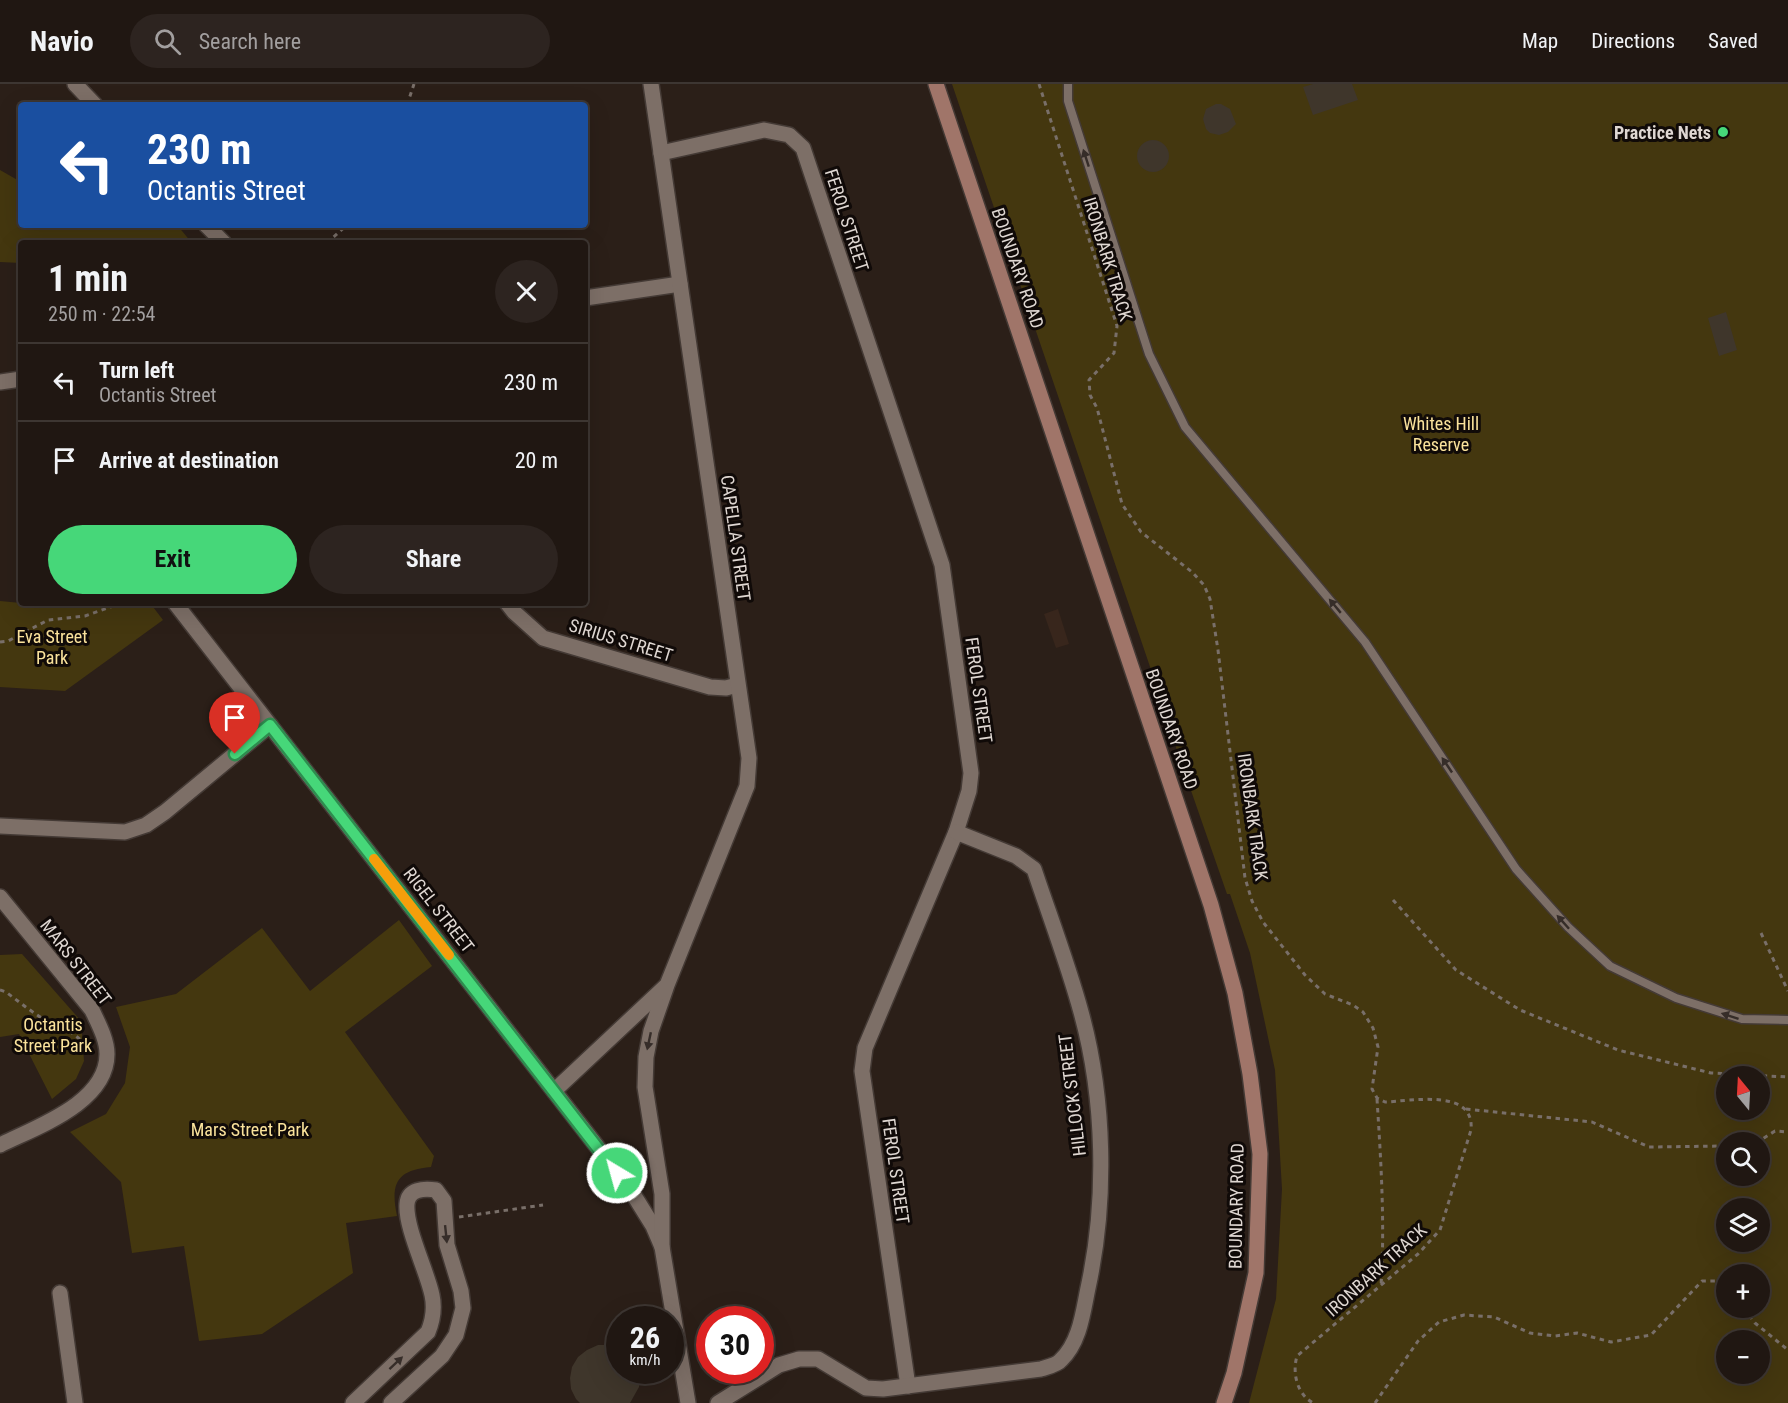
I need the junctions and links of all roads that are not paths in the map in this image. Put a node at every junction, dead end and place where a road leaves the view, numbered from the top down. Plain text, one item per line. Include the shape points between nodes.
1 (75, 84) edge
2 (651, 84) edge
3 (936, 84) edge
4 (1068, 84) edge
5 (92, 102) edge
6 (661, 153) junction
7 (209, 228) edge
8 (221, 240) edge
9 (680, 284) junction
10 (588, 298) edge
11 (18, 379) edge
12 (0, 382) edge
13 (177, 606) edge
14 (509, 606) edge
15 (737, 685) junction
16 (270, 725) junction
17 (0, 826) edge
18 (956, 832) junction
19 (0, 897) edge
20 (667, 985) junction
21 (1788, 1020) edge
22 (554, 1091) junction
23 (0, 1145) edge
24 (662, 1247) junction
25 (60, 1293) dead end
26 (908, 1386) junction
27 (75, 1403) edge
28 (353, 1403) edge
29 (391, 1403) edge
30 (688, 1403) edge
31 (718, 1403) edge
32 (1224, 1403) edge

1 - 5 street
2 - 6 street, CAPELLA STREET
3 - 32 main road, BOUNDARY ROAD via 1211,905 1235,993 1250,1074 1259,1166 1256,1273
21 -> 4 lane via 1742,1019 1676,998 1610,966 1568,927 1516,869 1365,642 1185,427 1149,354 1068,101
6 - 9 street, CAPELLA STREET
6 - 18 street, FEROL STREET via 764,130 789,135 803,148 942,565 971,773
7 - 8 street
9 - 10 street
9 - 15 street, CAPELLA STREET
11 - 12 street
13 - 16 street, RIGEL STREET
14 - 15 street, SIRIUS STREET via 543,638 710,687
15 - 20 street, CAPELLA STREET via 748,758 747,786
16 - 17 street via 146,825 125,832
16 - 22 street, RIGEL STREET
18 - 26 street, FEROL STREET via 865,1048 862,1071
18 - 26 street, HILLOCK STREET via 1016,856 1034,869 1082,1013 1100,1130 1101,1191 1095,1259 1080,1328 1072,1347 1060,1361 1041,1369
19 - 23 street, MARS STREET via 92,1010 107,1054 90,1095 70,1111
20 - 22 street, CAPELLA STREET
20 -> 24 street, CAPELLA STREET via 651,1031 645,1087 662,1194
22 - 24 street, RIGEL STREET via 630,1189
24 - 30 street, CAPELLA STREET
25 - 27 street
26 - 31 street, HILLOCK STREET via 866,1388 818,1359 799,1359 779,1365
28 -> 29 street via 428,1332 434,1318 407,1203 412,1193 424,1188 436,1190 444,1201 447,1245 463,1308 456,1335 442,1356

